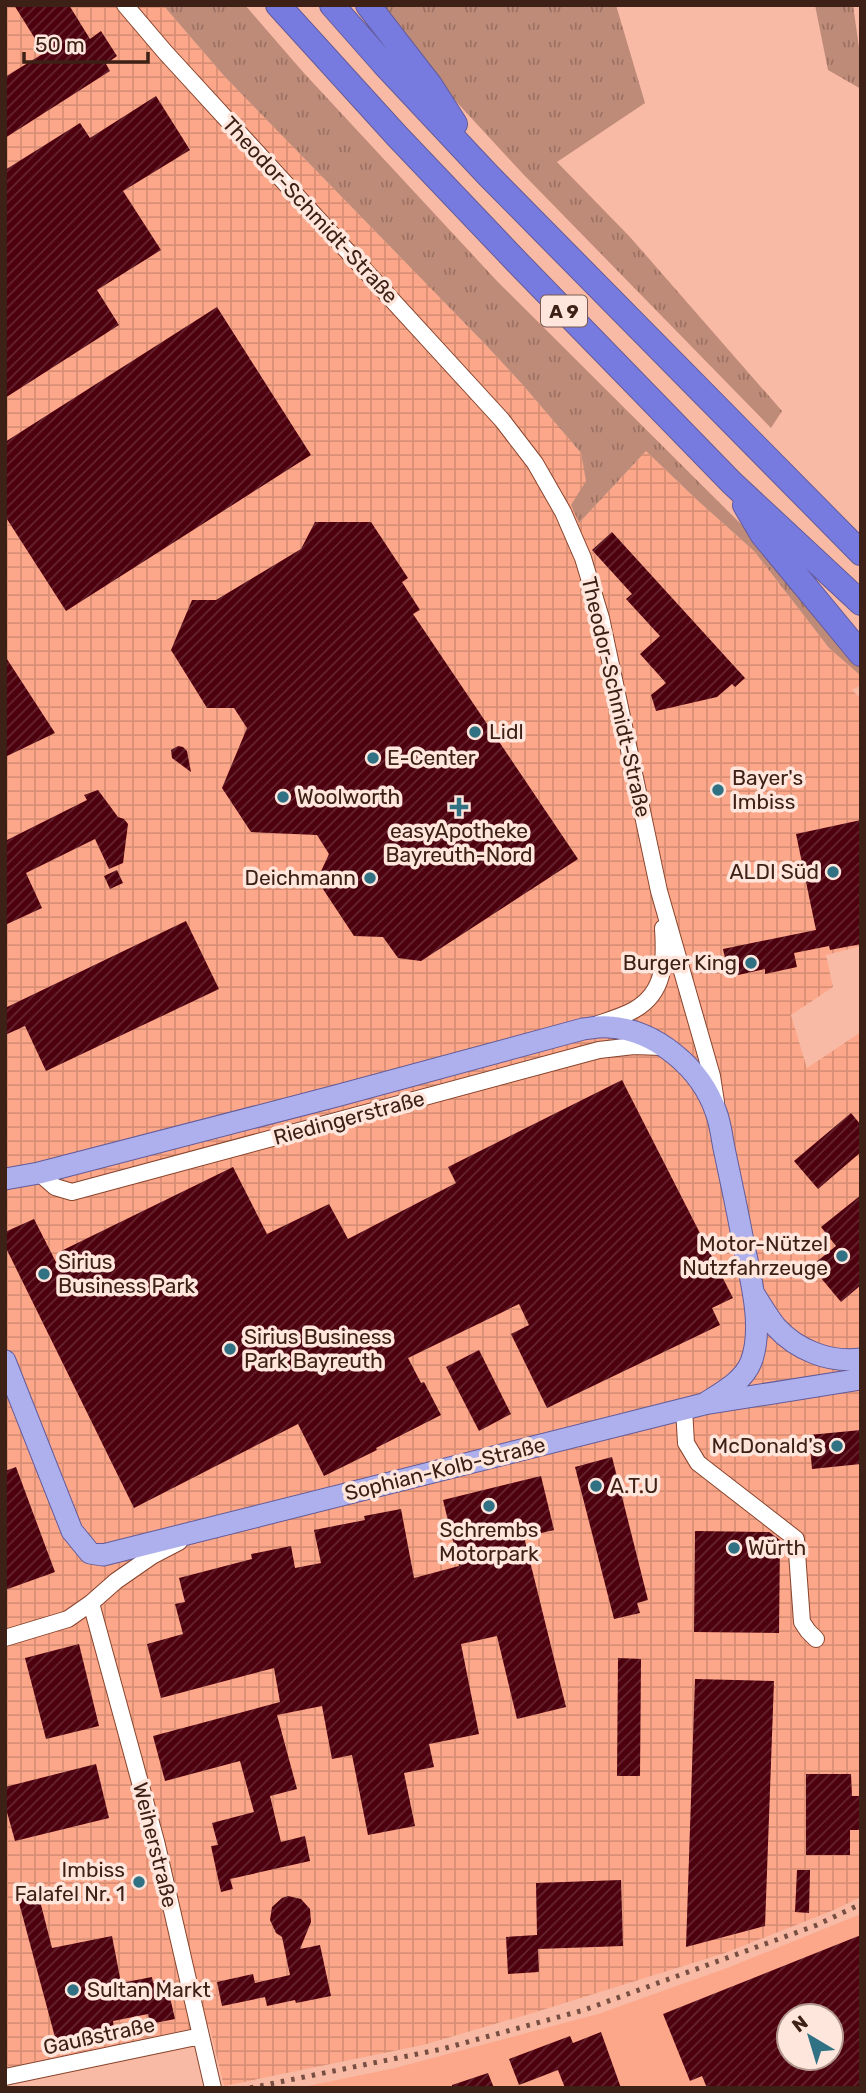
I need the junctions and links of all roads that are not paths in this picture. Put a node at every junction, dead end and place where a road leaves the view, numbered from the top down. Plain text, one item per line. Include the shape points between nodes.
1 (125, 5) edge
2 (278, 5) edge
3 (332, 5) edge
4 (368, 5) edge
5 (488, 174) junction
6 (732, 483) junction
7 (861, 554) edge
8 (861, 603) edge
9 (861, 654) edge
10 (659, 891) junction
11 (583, 1029) junction
12 (666, 1048) junction
13 (716, 1111) junction
14 (39, 1173) junction
15 (5, 1180) edge
16 (753, 1293) junction
17 (861, 1359) edge
18 (5, 1362) edge
19 (861, 1378) edge
20 (694, 1406) junction
21 (206, 1528) junction
22 (91, 1603) junction
23 (5, 1638) edge
24 (816, 1639) dead end
25 (201, 2036) junction
26 (5, 2077) edge
27 (213, 2088) edge

1 - 10 street, Theodor-Schmidt-Straße via 502,420 535,463 583,558 600,613
2 - 6 highway, A 9 via 506,251
3 - 5 highway, A 9
4 - 5 highway via 430,85
5 - 7 highway, A 9
6 - 8 highway, A 9
6 - 9 highway via 762,534
10 - 11 street via 665,955 656,988 633,1011
10 - 13 street, Theodor-Schmidt-Straße via 712,1076
11 - 12 main road, Riedingerstraße via 632,1031
11 - 14 main road, Riedingerstraße
12 - 13 main road, Riedingerstraße via 701,1084
12 - 14 street, Riedingerstraße via 599,1050 72,1192 55,1187
13 - 16 main road, Theodor-Schmidt-Straße
14 - 15 main road, Riedingerstraße
16 - 17 main road via 791,1341 828,1358
16 - 20 main road via 755,1337 749,1366 736,1382
18 - 21 main road via 72,1531 90,1553 103,1555
19 - 20 main road, Sophian-Kolb-Straße
20 - 21 main road, Sophian-Kolb-Straße
20 - 24 street via 687,1443 698,1464 796,1539 802,1622
21 - 22 street via 152,1556
22 - 23 street via 68,1619
22 - 25 street, Weiherstraße via 156,1840
25 - 26 street, Gaußstraße
25 - 27 street, Weiherstraße

